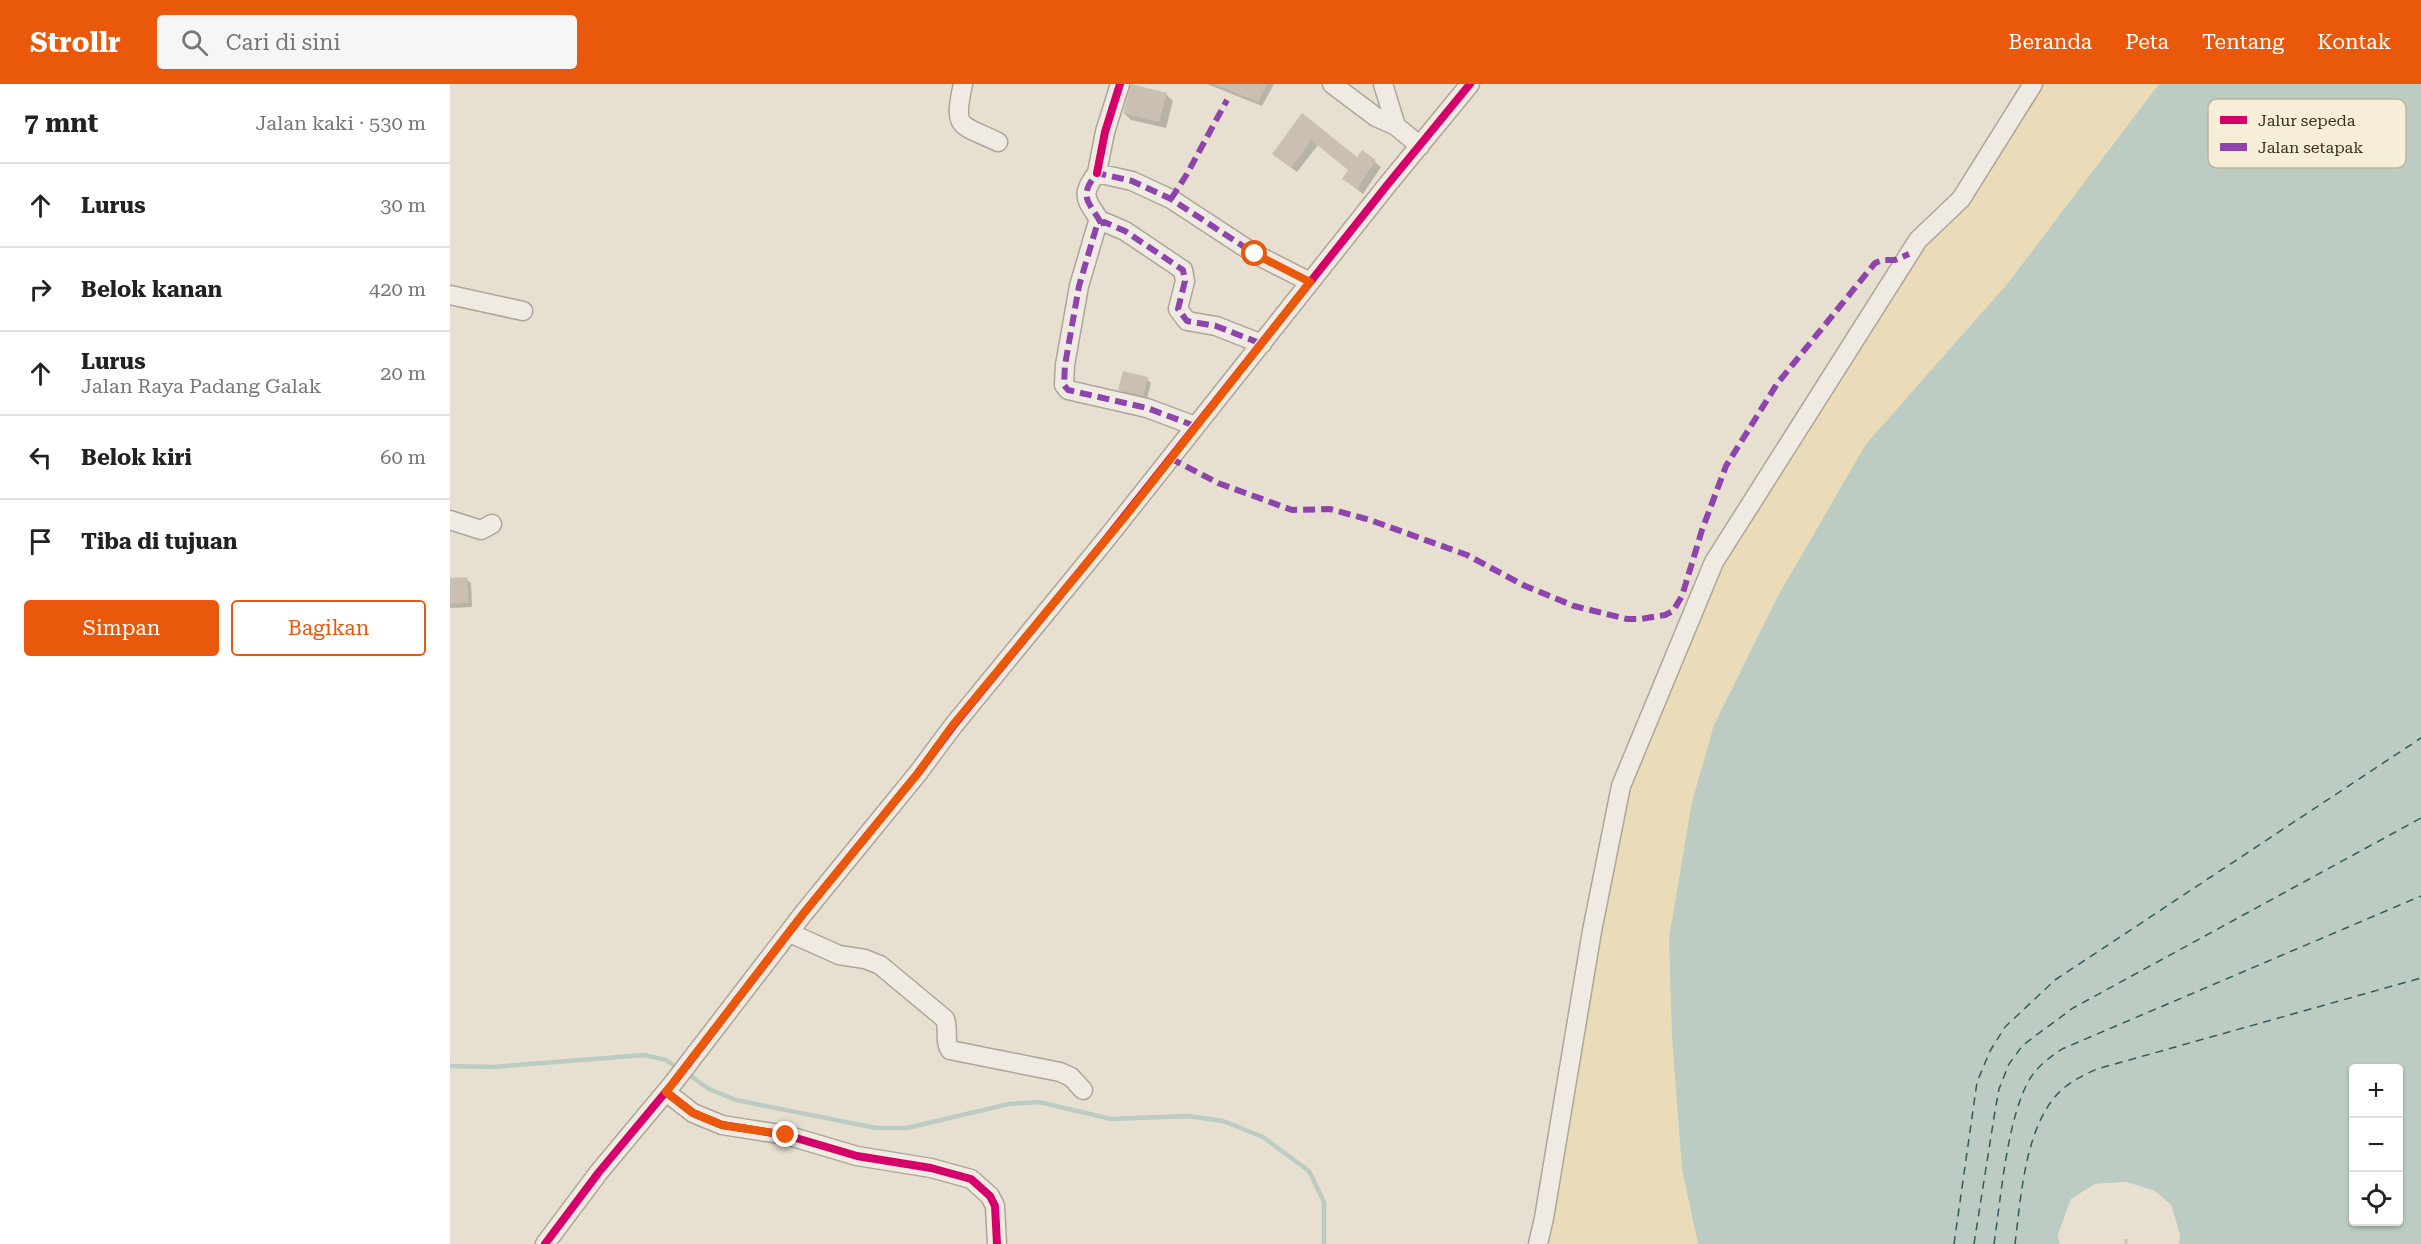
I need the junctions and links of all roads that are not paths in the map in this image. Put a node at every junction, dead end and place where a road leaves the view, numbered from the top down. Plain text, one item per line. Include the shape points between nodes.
1 (963, 84) edge
2 (1120, 84) edge
3 (1332, 84) edge
4 (1383, 84) edge
5 (1470, 84) edge
6 (2033, 84) edge
7 (1395, 126) junction
8 (998, 142) dead end
9 (1420, 146) junction
10 (1097, 173) junction
11 (1101, 223) junction
12 (1310, 282) junction
13 (450, 295) edge
14 (523, 311) dead end
15 (1262, 344) junction
16 (1195, 426) junction
17 (450, 520) edge
18 (492, 524) dead end
19 (790, 933) junction
20 (670, 1087) junction
21 (1083, 1090) dead end
22 (545, 1244) edge
23 (997, 1244) edge
24 (1538, 1244) edge

1 - 8 street via 957,111 959,121
2 - 10 street
3 - 7 street via 1376,117
4 - 7 street
5 - 9 street
6 - 24 street via 1961,199 1918,240 1714,562 1621,786
7 - 9 street
9 - 12 street
10 - 11 street via 1085,195
10 - 12 street via 1132,181 1171,199 1255,254
11 - 15 street via 1125,231 1183,270 1185,281 1178,309 1187,321 1216,326
11 - 16 street via 1093,234 1079,286 1064,386 1147,408
12 - 15 street
13 - 14 street
15 - 16 street
16 - 19 street
17 - 18 street via 481,530
19 - 20 street
19 - 21 street via 839,955 871,961 890,972 945,1019 950,1050 1060,1072
20 - 22 street
20 - 23 street via 693,1113 722,1125 786,1135 857,1156 939,1169 971,1179 995,1206

